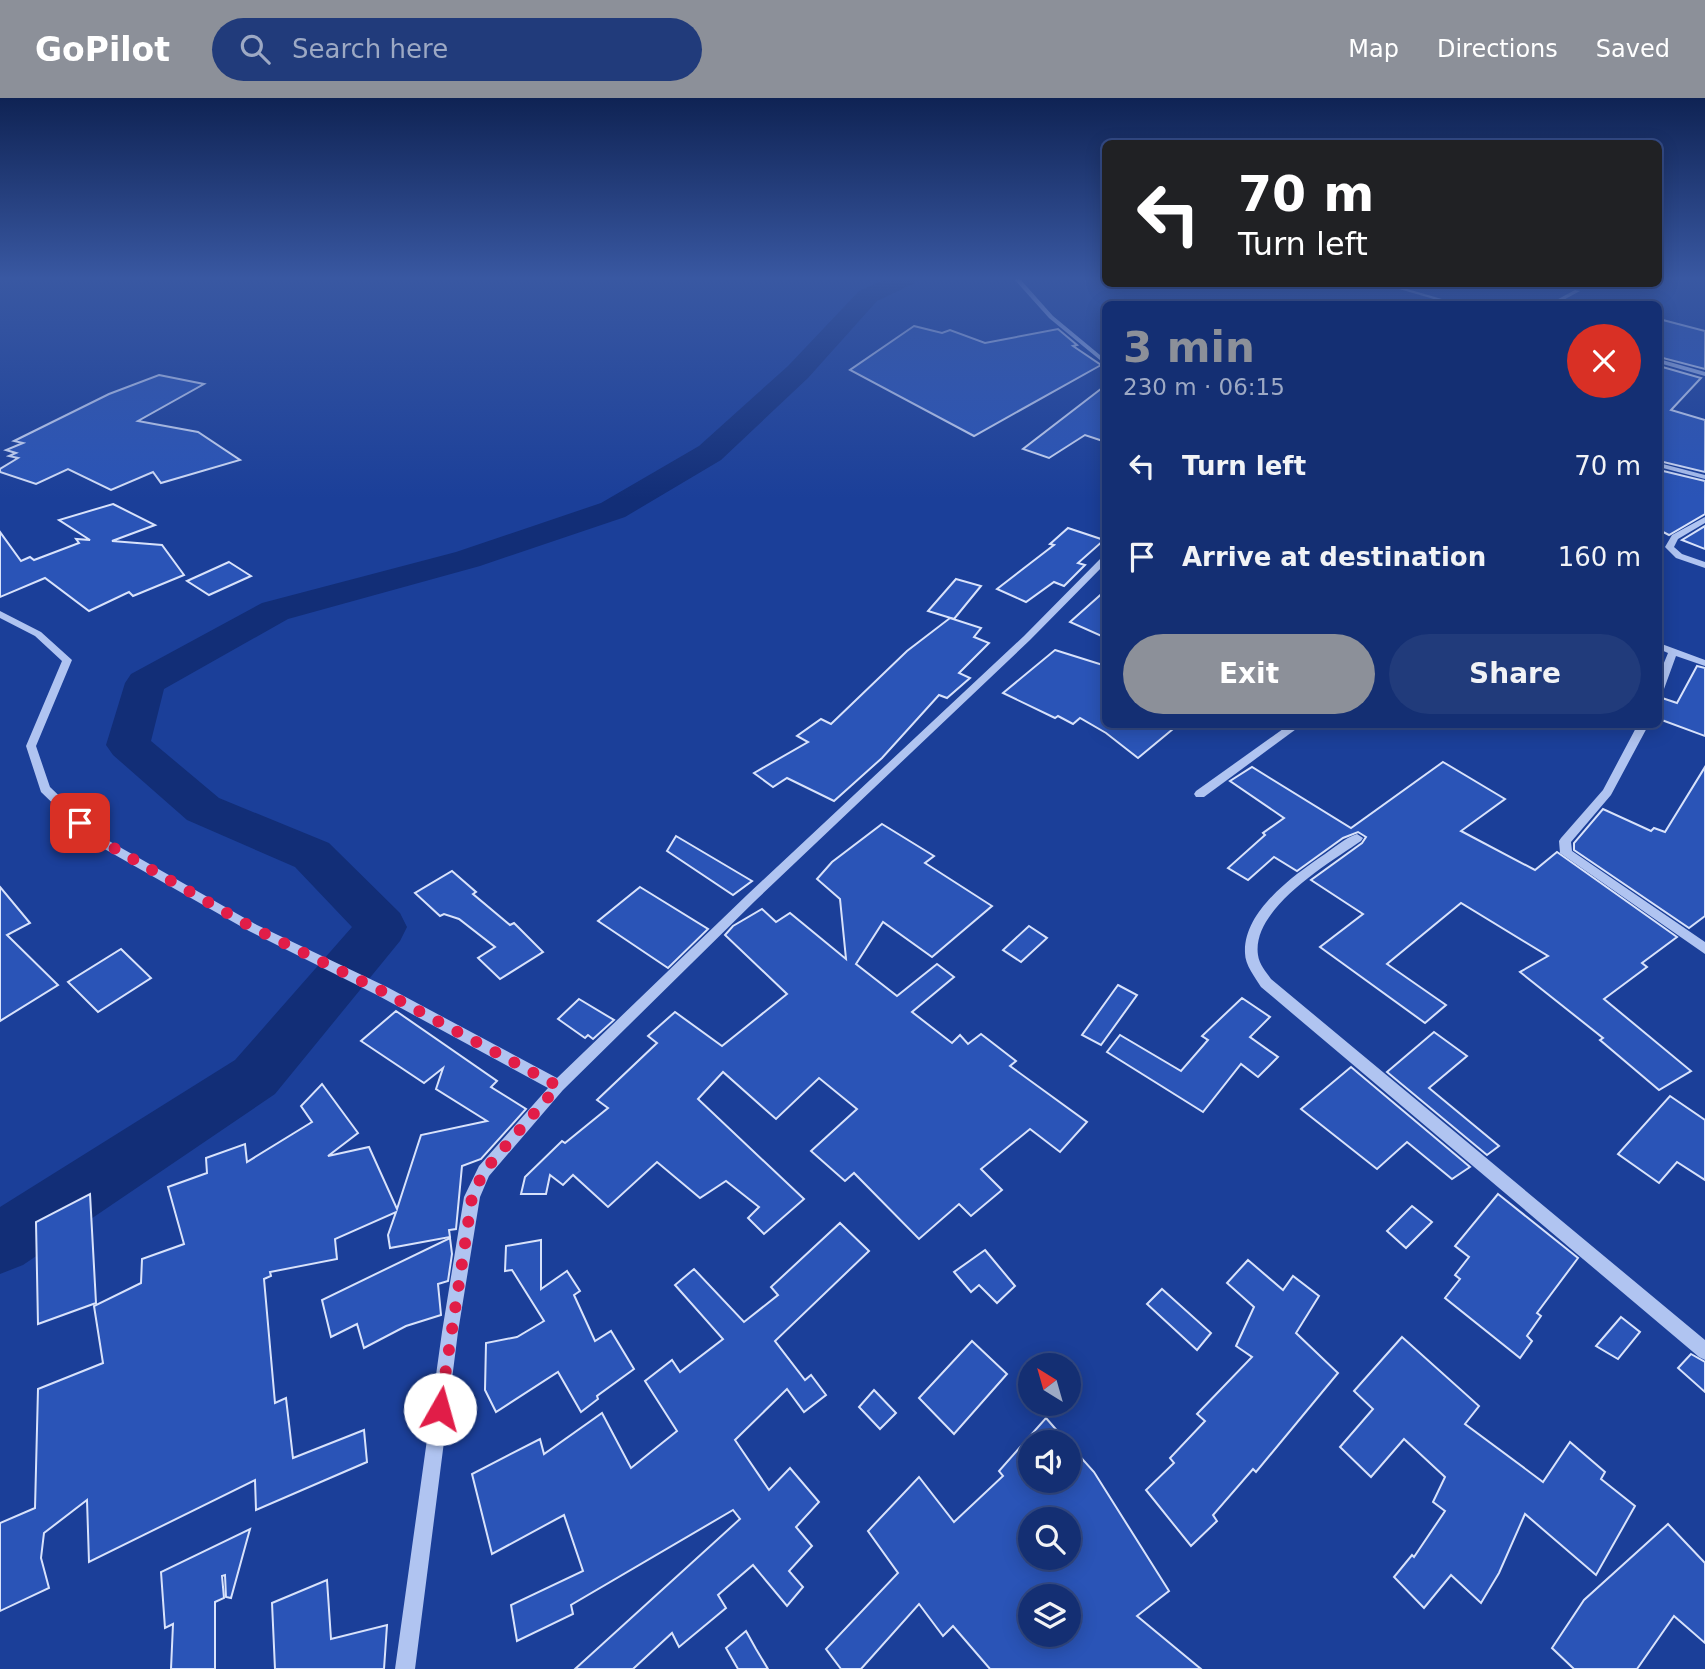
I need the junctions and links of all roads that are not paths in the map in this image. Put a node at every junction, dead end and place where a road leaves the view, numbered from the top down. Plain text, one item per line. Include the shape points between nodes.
1 (1662, 362) edge
2 (1705, 374) edge
3 (1662, 466) edge
4 (1705, 477) edge
5 (1705, 520) edge
6 (1102, 562) edge
7 (1705, 565) edge
8 (0, 614) edge
9 (1662, 647) edge
10 (1673, 651) junction
11 (1705, 663) edge
12 (1662, 681) edge
13 (1292, 728) edge
14 (1642, 728) edge
15 (1200, 794) dead end
16 (1357, 838) dead end
17 (1705, 949) edge
18 (558, 1086) junction
19 (1705, 1351) edge
20 (405, 1669) edge

1 - 2 street
3 - 4 street
5 - 7 street via 1675,537 1669,547 1679,556
6 - 18 street
8 - 18 street via 38,634 67,660 31,746 45,789 98,839 253,928
9 - 10 street
10 - 11 street
10 - 12 street
13 - 15 street
14 - 17 street via 1607,792 1565,841 1566,853
16 - 19 street via 1286,887 1251,935 1251,956 1266,983
18 - 20 street via 484,1171 472,1197

